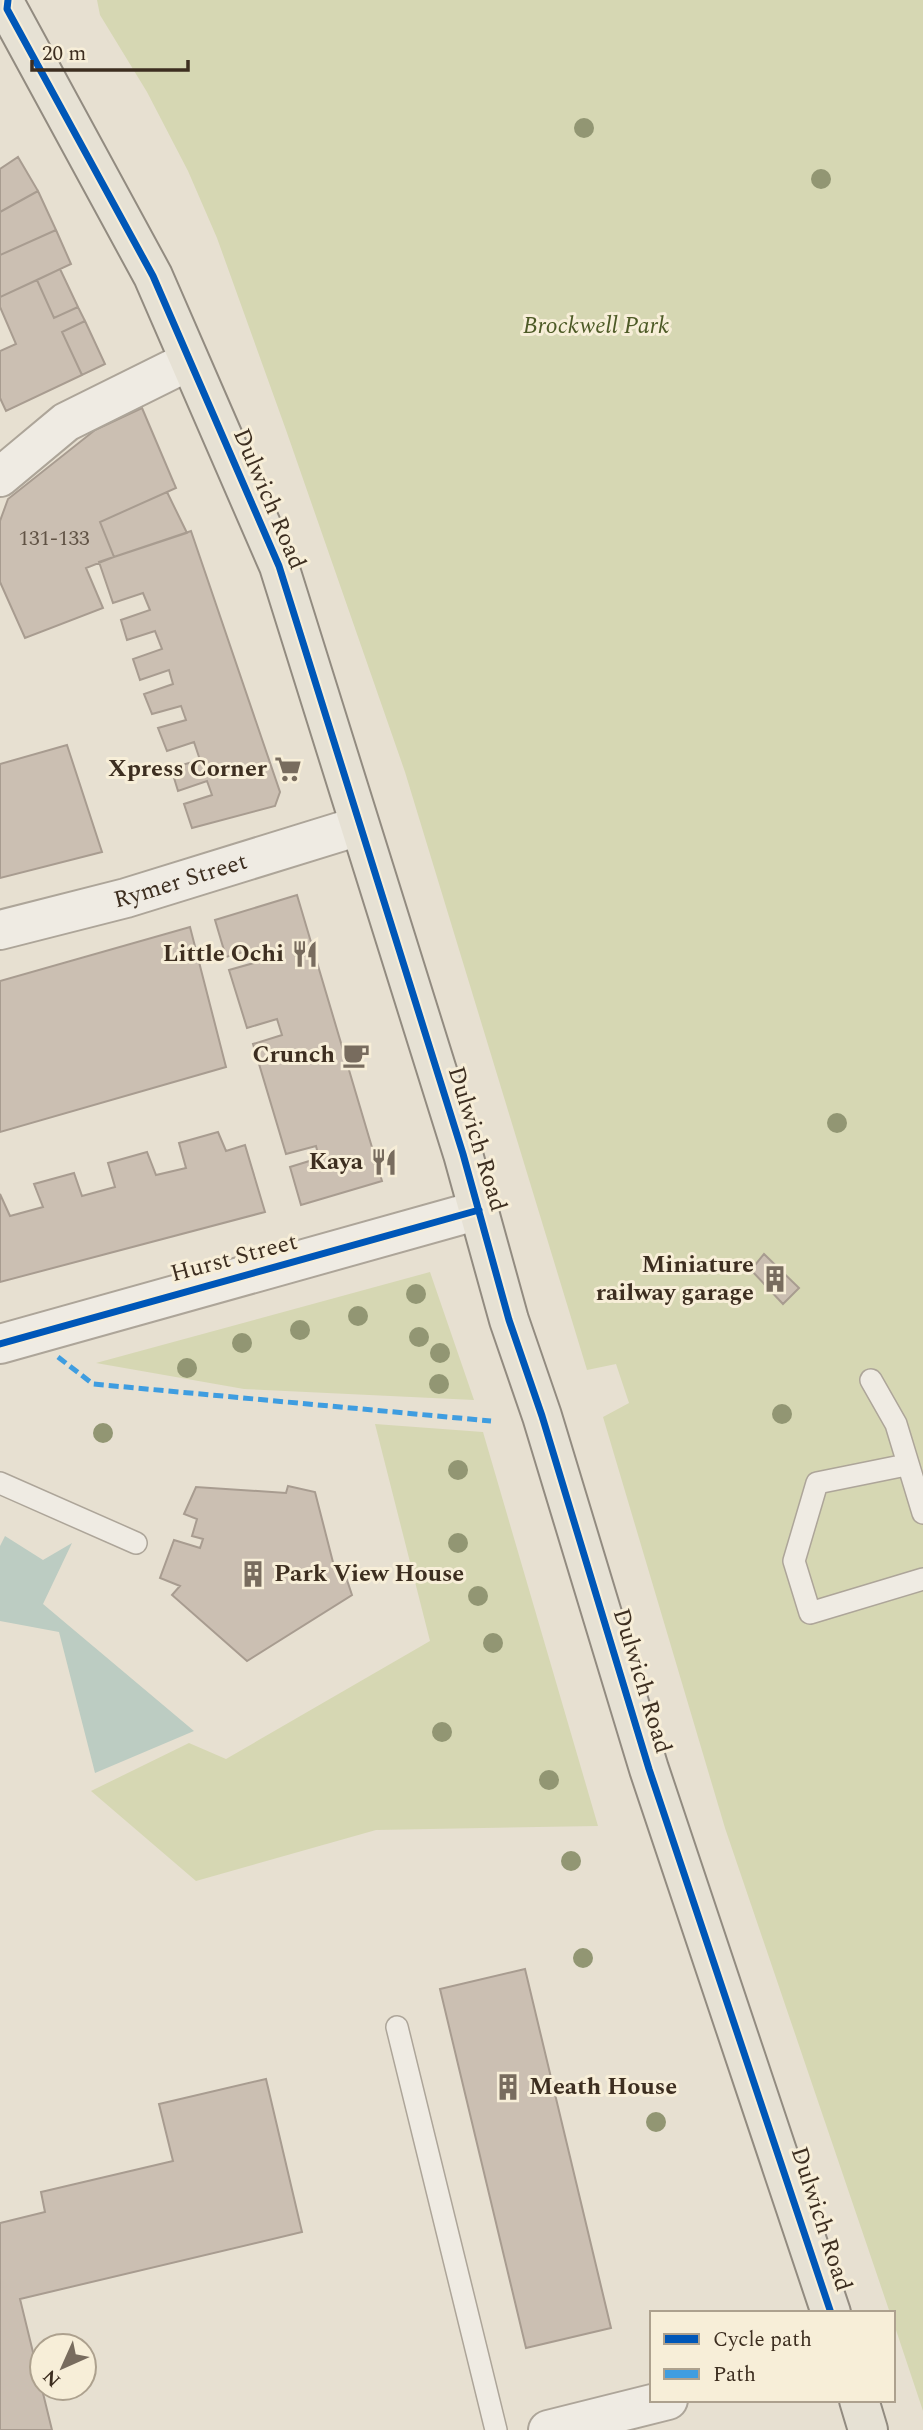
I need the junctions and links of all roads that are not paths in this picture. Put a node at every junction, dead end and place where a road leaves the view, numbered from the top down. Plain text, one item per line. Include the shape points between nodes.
1 (5, 4) edge
2 (189, 361) junction
3 (0, 477) edge
4 (359, 826) junction
5 (0, 930) edge
6 (478, 1210) junction
7 (0, 1344) edge
8 (871, 1380) dead end
9 (906, 1465) junction
10 (0, 1483) edge
11 (923, 1513) edge
12 (136, 1543) dead end
13 (923, 1579) edge
14 (397, 2027) dead end
15 (830, 2311) edge
16 (660, 2402) edge
17 (860, 2402) edge
18 (496, 2430) edge
19 (548, 2430) edge
20 (869, 2430) edge

1 - 2 main road, Dulwich Road via 153,276
2 - 3 street via 66,422
2 - 4 main road, Dulwich Road via 279,566
4 - 5 street, Rymer Street via 126,898
4 - 6 main road, Dulwich Road
6 - 7 street, Hurst Street
6 - 15 main road, Dulwich Road via 649,1769
8 - 9 lane via 896,1424
9 - 11 lane
9 - 13 lane via 817,1483 794,1561 810,1613
10 - 12 lane
14 - 18 lane
16 - 19 street
17 - 20 main road

